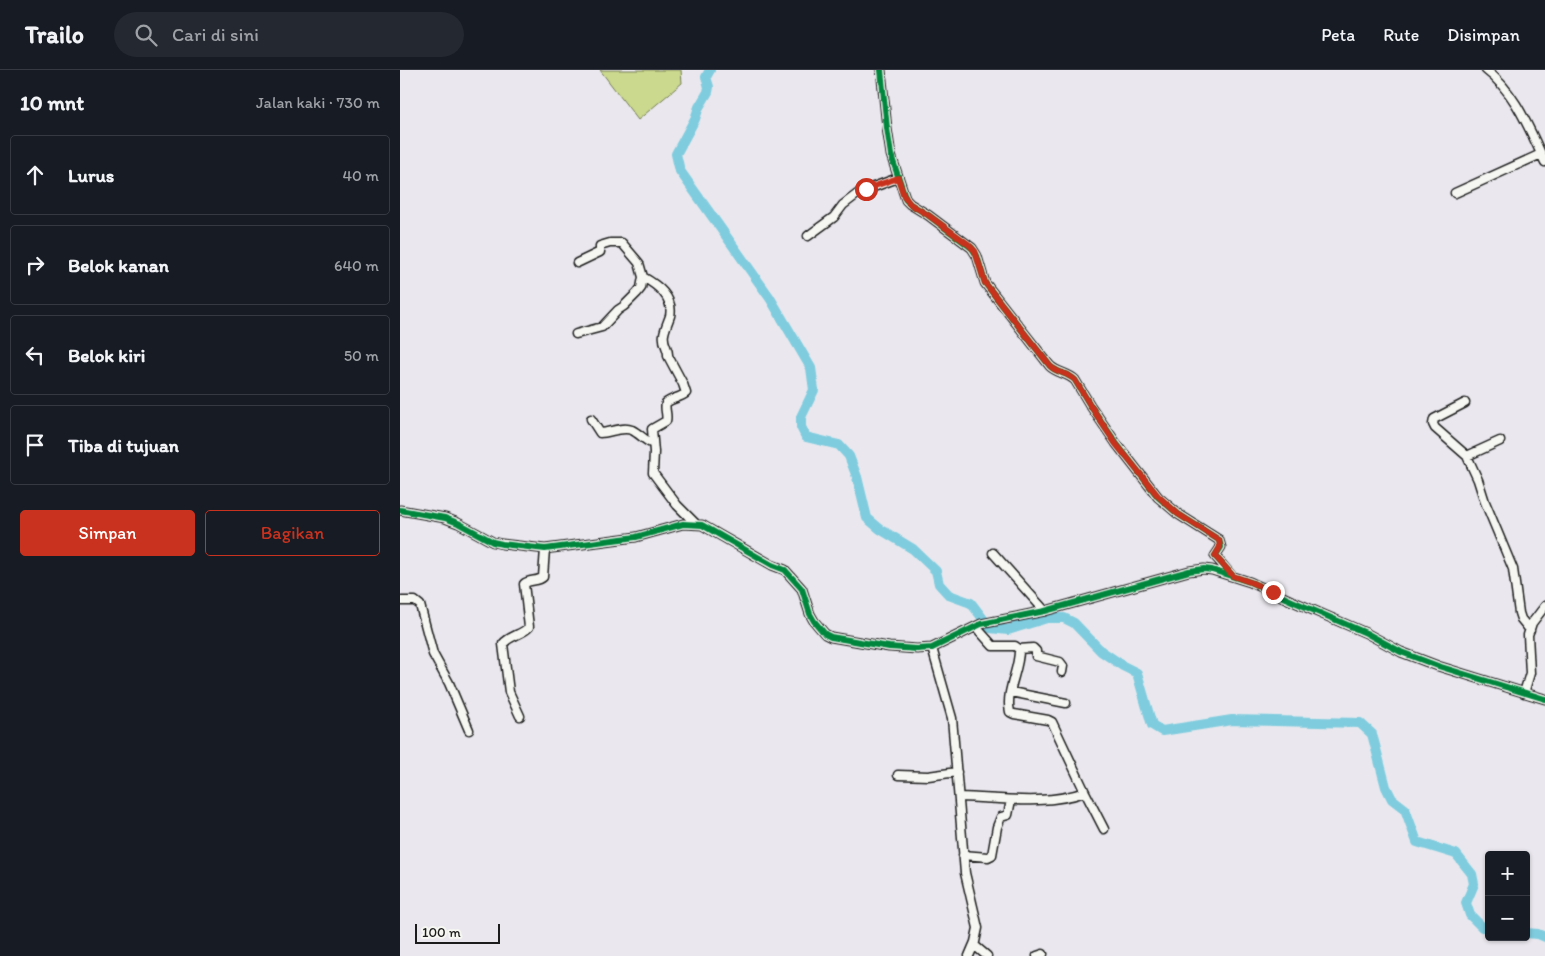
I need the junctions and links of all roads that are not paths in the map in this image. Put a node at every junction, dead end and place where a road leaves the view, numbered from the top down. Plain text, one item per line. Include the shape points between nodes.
1 (881, 70) edge
2 (1491, 71) edge
3 (1543, 158) edge
4 (898, 178) junction
5 (1455, 193) dead end
6 (808, 236) dead end
7 (577, 263) dead end
8 (643, 277) junction
9 (576, 334) dead end
10 (1465, 403) dead end
11 (591, 419) dead end
12 (1500, 441) dead end
13 (653, 444) junction
14 (1468, 456) junction
15 (400, 510) edge
16 (696, 524) junction
17 (544, 548) junction
18 (993, 553) dead end
19 (1233, 576) junction
20 (400, 601) edge
21 (1545, 606) edge
22 (1045, 611) junction
23 (979, 625) junction
24 (1530, 630) junction
25 (932, 648) junction
26 (1019, 649) junction
27 (1062, 672) dead end
28 (1011, 692) junction
29 (1524, 693) junction
30 (1545, 699) edge
31 (1066, 703) dead end
32 (520, 716) dead end
33 (469, 730) dead end
34 (957, 772) junction
35 (898, 775) dead end
36 (1085, 792) junction
37 (960, 797) junction
38 (1011, 800) junction
39 (1104, 829) dead end
40 (963, 855) junction
41 (974, 945) junction
42 (969, 956) edge
43 (987, 956) edge

1 - 4 street via 891,155
2 - 3 street via 1519,107
3 - 5 street
4 - 6 street via 860,192
4 - 19 street via 910,204 975,251 985,283 1050,366 1075,380 1116,444 1152,489 1172,510 1219,540 1220,547 1215,556
7 - 8 street via 600,252 600,246 610,242 622,243 639,263
8 - 9 street via 637,293 602,327
8 - 13 street via 660,289 671,305 664,345 686,393 666,403 666,422 652,429
10 - 14 street via 1432,422
11 - 13 street via 600,433 629,429
12 - 14 street
13 - 16 street via 654,474
14 - 24 street via 1511,564 1519,613
15 - 17 street via 445,518 493,542
16 - 17 street via 683,524 636,537
16 - 25 street via 785,570 802,589 814,622 825,634 889,647
17 - 32 street via 542,579 524,584 529,627 503,644 509,692
18 - 22 street
19 - 22 street via 1212,570 1196,570
19 - 29 street via 1366,633 1400,652
20 - 33 street via 415,601 420,605 433,654
21 - 24 street
22 - 23 street
23 - 25 street
23 - 26 street via 993,646 1015,646
24 - 29 street via 1530,673
25 - 34 street via 952,718
26 - 27 street via 1033,648 1036,656 1060,662
26 - 28 street
28 - 31 street
28 - 36 street via 1011,713 1052,722
29 - 30 street
34 - 35 street
34 - 37 street
36 - 38 street via 1054,799
36 - 39 street
37 - 38 street
37 - 40 street
38 - 40 street via 1008,815 1001,817 998,824 991,856
40 - 41 street via 978,928
41 - 42 street
41 - 43 street

